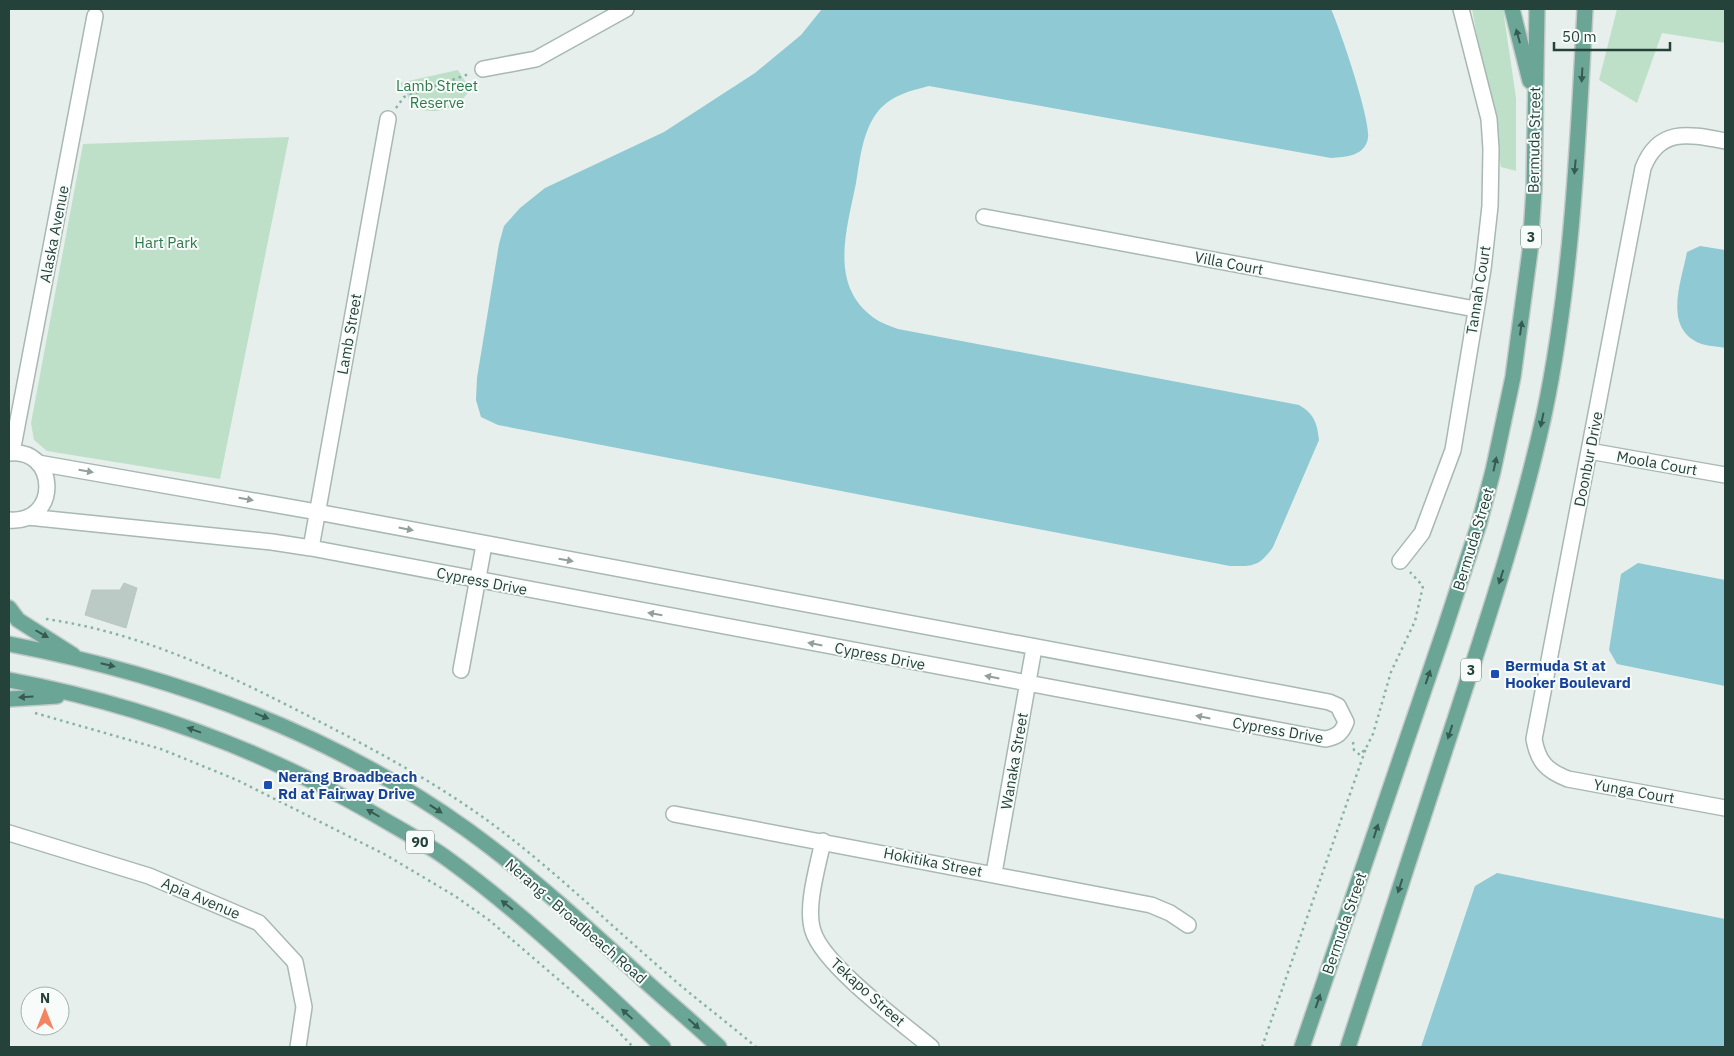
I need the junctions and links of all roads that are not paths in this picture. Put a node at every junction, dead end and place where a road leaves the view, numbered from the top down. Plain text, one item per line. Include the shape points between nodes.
1 (626, 9) edge
2 (1461, 9) edge
3 (1512, 9) edge
4 (1537, 9) edge
5 (1585, 9) edge
6 (95, 16) dead end
7 (483, 69) road end
8 (1535, 96) junction
9 (388, 119) road end
10 (1725, 141) edge
11 (984, 217) dead end
12 (1475, 309) junction
13 (1589, 451) junction
14 (10, 452) edge
15 (38, 463) junction
16 (1725, 475) edge
17 (317, 512) junction
18 (28, 517) junction
19 (9, 520) edge
20 (484, 545) junction
21 (311, 548) junction
22 (1400, 561) road end
23 (478, 581) junction
24 (9, 608) edge
25 (9, 644) edge
26 (1034, 648) junction
27 (79, 658) junction
28 (461, 670) dead end
29 (9, 680) edge
30 (1028, 684) junction
31 (78, 695) junction
32 (9, 699) edge
33 (1545, 768) joint
34 (1725, 808) edge
35 (674, 814) dead end
36 (9, 832) edge
37 (823, 841) junction
38 (994, 874) junction
39 (1188, 925) dead end
40 (298, 1047) edge
41 (662, 1047) edge
42 (719, 1047) edge
43 (931, 1047) edge
44 (1302, 1047) edge
45 (1348, 1047) edge

1 - 7 street via 536,59
2 - 12 street, Tannah Court via 1488,119 1491,149 1489,215
8 -> 3 main road
4 - 8 main road, Bermuda Street / 3
5 -> 45 main road, 3 via 1580,119 1567,266 1552,372 1535,456 1502,575
6 - 14 street, Alaska Avenue
44 -> 8 main road, Bermuda Street / 3 via 1448,618 1493,471 1513,377 1525,298 1533,216
9 - 17 street, Lamb Street
10 - 13 street, Doonbur Drive via 1678,136 1660,142 1643,168
11 - 12 street, Villa Court
12 - 22 street, Tannah Court via 1453,450 1422,532
13 - 16 street, Moola Court
13 - 33 street, Doonbur Drive via 1534,739
14 - 15 street, Cypress Drive via 24,454
15 -> 17 street, Cypress Drive
15 - 18 street via 47,480 47,492 42,505
17 -> 20 street, Cypress Drive
17 - 21 street, Lamb Street
18 - 19 street, Cypress Drive
18 - 21 street, Cypress Drive
20 - 23 street
20 -> 26 street, Cypress Drive
21 - 23 street, Cypress Drive
23 - 28 street
30 -> 23 street, Cypress Drive
24 -> 27 main road via 18,620
25 - 27 main road, Nerang - Broadbeach Road / 90
26 - 30 street, Wanaka Street
26 -> 30 street, Cypress Drive via 1329,702 1338,706 1346,722 1343,731 1335,738 1325,739
27 -> 42 main road, Nerang - Broadbeach Road / 90 via 180,686 269,719 422,800 535,881
29 - 31 main road, 90
30 - 38 street, Wanaka Street
31 -> 32 main road
41 -> 31 main road, 90 via 527,920 448,860 395,826 336,792 252,752 173,722
33 - 34 street, Yunga Court via 1568,779
35 - 37 street, Hokitika Street
36 - 40 street, Apia Avenue via 149,876 259,923 295,962 304,1007
37 - 38 street, Hokitika Street
37 - 43 street, Tekapo Street via 811,916 818,945 833,963
38 - 39 street, Hokitika Street via 1151,905 1170,912

